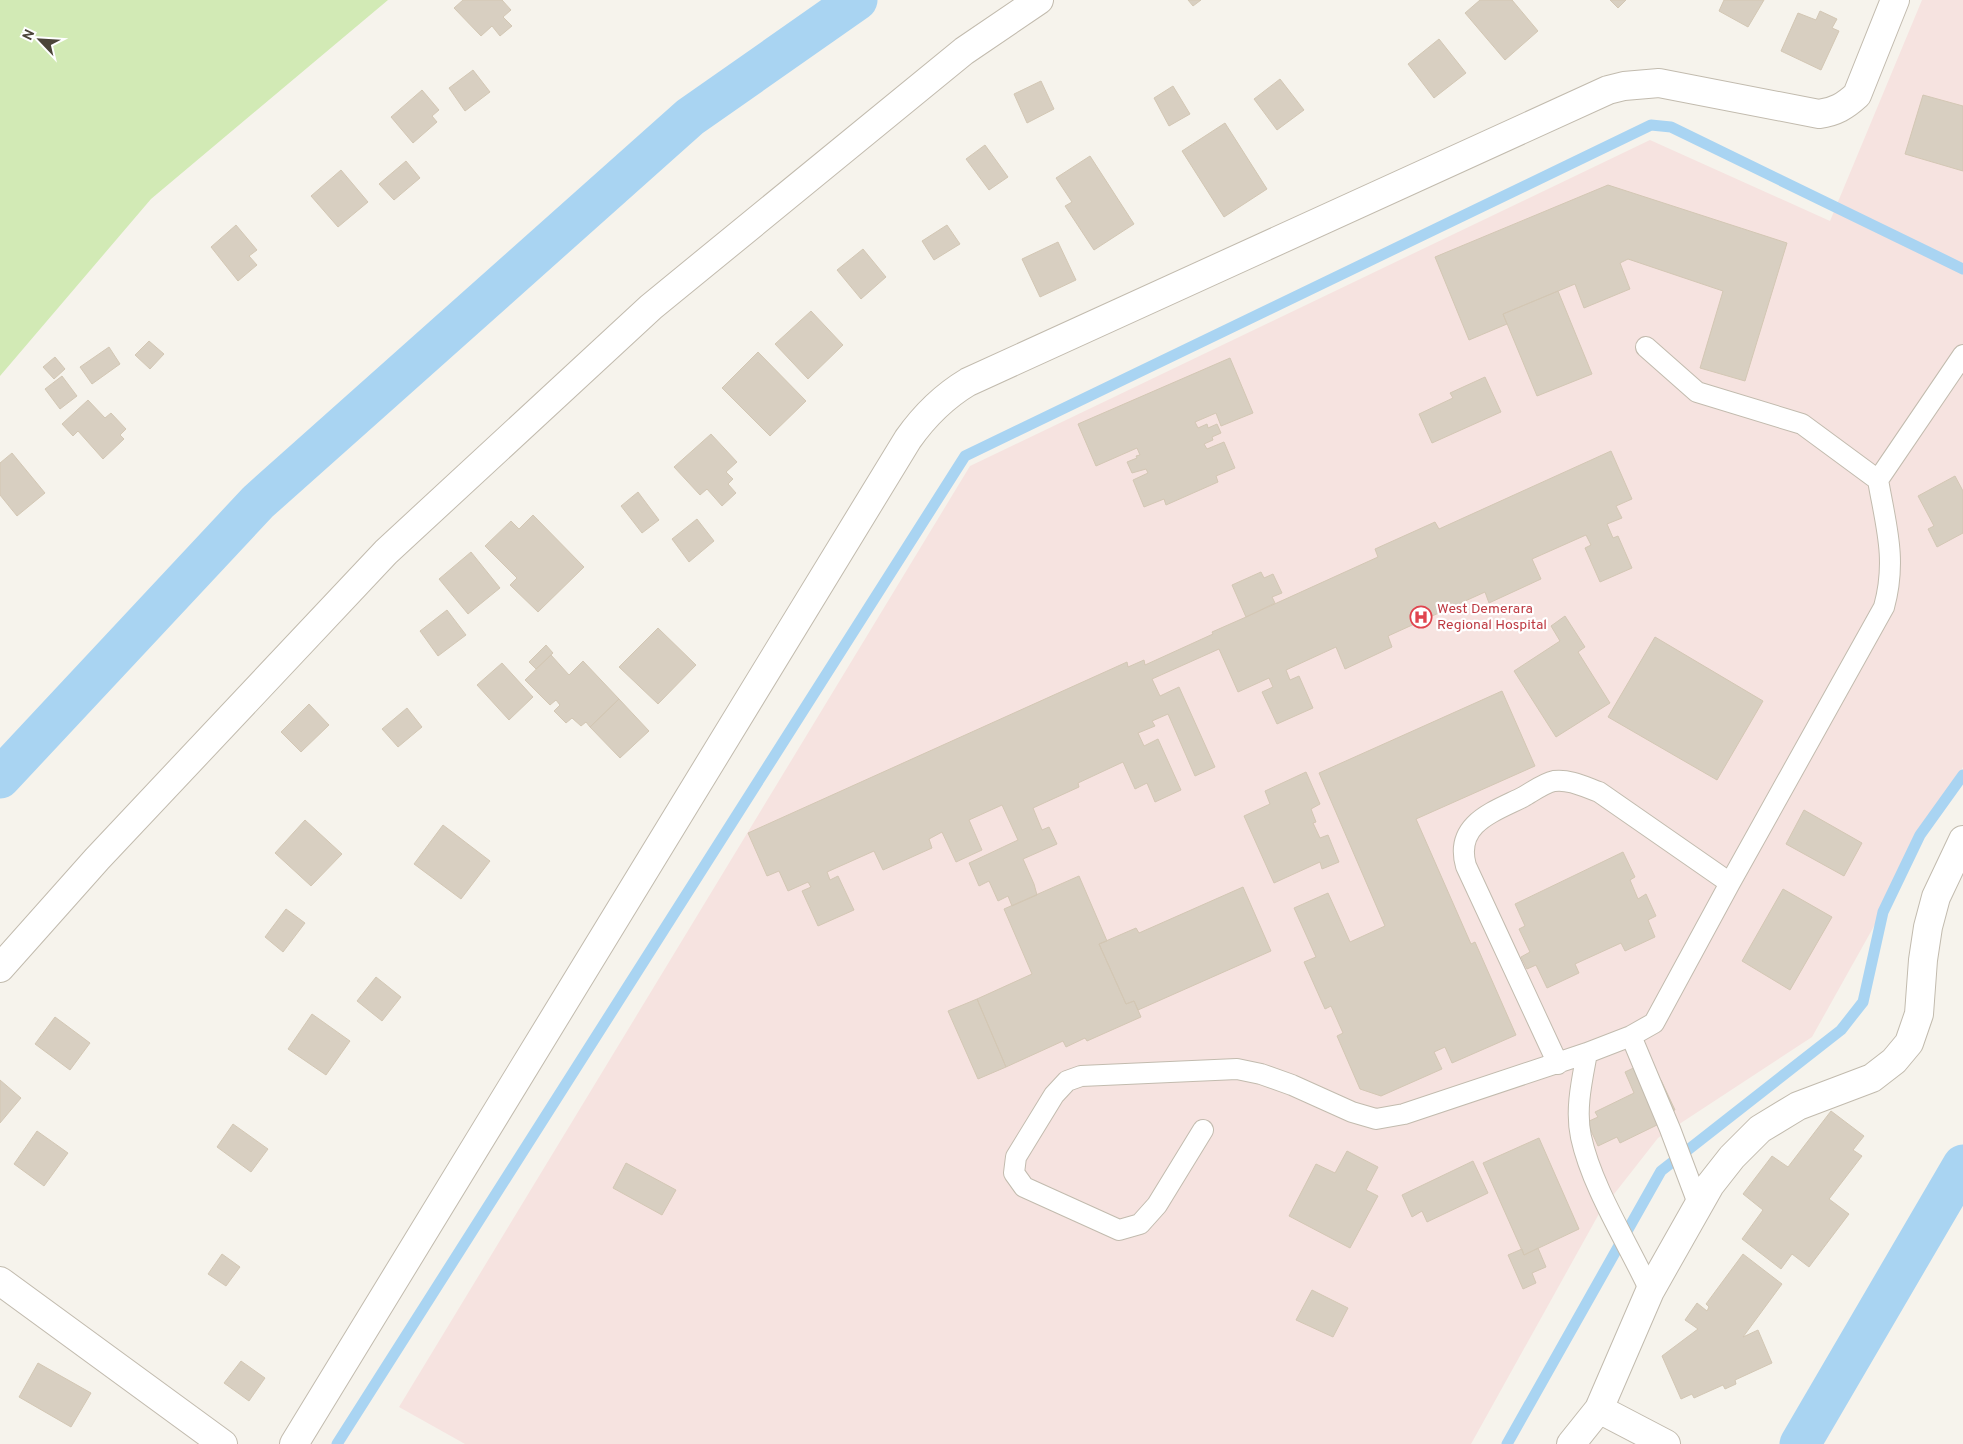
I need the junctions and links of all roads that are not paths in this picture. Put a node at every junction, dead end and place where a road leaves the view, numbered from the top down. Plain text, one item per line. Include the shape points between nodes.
1 (1039, 0) edge
2 (1895, 0) edge
3 (1646, 347) dead end
4 (1963, 355) edge
5 (1878, 480) junction
6 (1963, 840) edge
7 (1730, 883) junction
8 (0, 968) edge
9 (1631, 1036) junction
10 (1587, 1053) junction
11 (1558, 1064) junction
12 (1203, 1130) dead end
13 (1699, 1206) junction
14 (3, 1290) edge
15 (1650, 1291) junction
16 (1599, 1409) junction
17 (223, 1444) edge
18 (294, 1444) edge
19 (1571, 1444) edge
20 (1666, 1444) edge

1 - 8 street via 964,51 651,306 386,552 96,859
2 - 18 street via 1857,95 1832,112 1818,114 1659,83 1608,90 968,382 934,407 903,448
3 - 5 lane via 1697,392 1802,424
4 - 5 lane
5 - 7 lane via 1891,559 1884,607
6 - 13 street via 1936,897 1928,927 1919,1014 1909,1043 1894,1061 1872,1078 1798,1106 1760,1129 1732,1157 1710,1185
7 - 9 lane via 1654,1023
7 - 11 lane via 1599,792 1576,784 1553,781 1481,818 1471,828 1462,853 1466,866
9 - 10 lane
9 - 13 lane
10 - 11 lane
10 - 15 lane via 1579,1102 1581,1136 1598,1187
11 - 12 lane via 1404,1114 1376,1119 1352,1112 1292,1085 1237,1069 1081,1076 1067,1081 1054,1095 1016,1158 1014,1173 1024,1187 1119,1230 1140,1224 1157,1204
13 - 15 street
14 - 17 street
15 - 16 street
16 - 19 street
16 - 20 street

